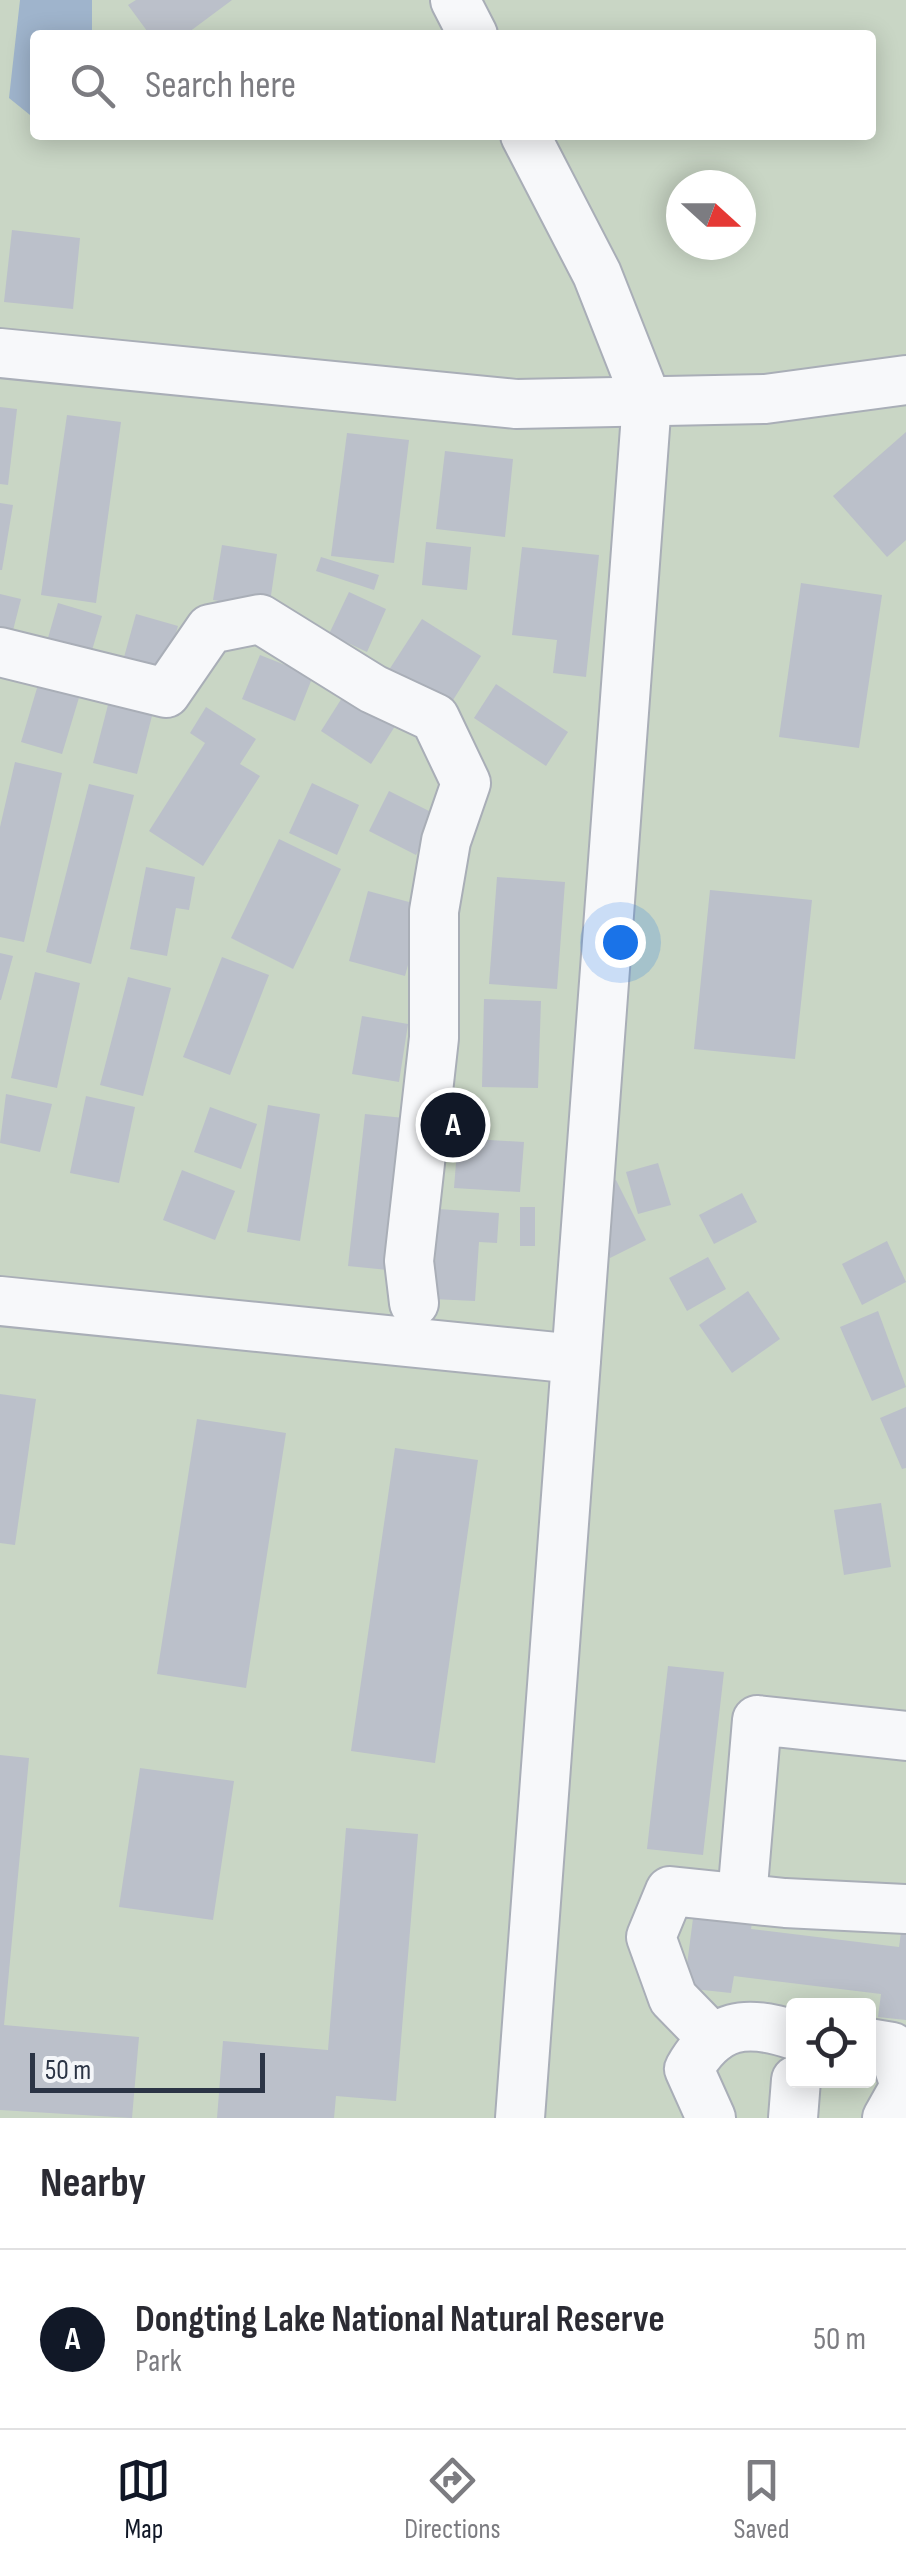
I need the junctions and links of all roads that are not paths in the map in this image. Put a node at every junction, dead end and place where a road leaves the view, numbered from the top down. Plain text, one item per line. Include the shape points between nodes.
1 (455, 0) edge
2 (470, 30) edge
3 (528, 140) edge
4 (0, 352) edge
5 (906, 380) edge
6 (647, 401) junction
7 (0, 652) edge
8 (0, 1301) edge
9 (414, 1304) dead end
10 (576, 1359) junction
11 (906, 1736) edge
12 (742, 1898) junction
13 (906, 1908) edge
14 (786, 2032) edge
15 (713, 2039) junction
16 (892, 2061) edge
17 (795, 2088) edge
18 (520, 2118) edge
19 (711, 2118) edge
20 (793, 2118) edge
21 (887, 2118) edge

1 - 2 street
3 - 6 street via 597,274
4 - 6 street via 516,404
5 - 6 street via 765,399
6 - 10 street
7 - 9 street via 166,693 210,629 260,619 435,718 466,783 446,841 434,911 434,1038 409,1261
8 - 10 street
10 - 18 street
11 - 12 street via 757,1720
12 - 13 street
12 - 15 street via 670,1891 652,1937 673,1998
14 - 15 street via 733,2027
15 - 19 street via 689,2069
16 - 21 street via 905,2086
17 - 20 street

